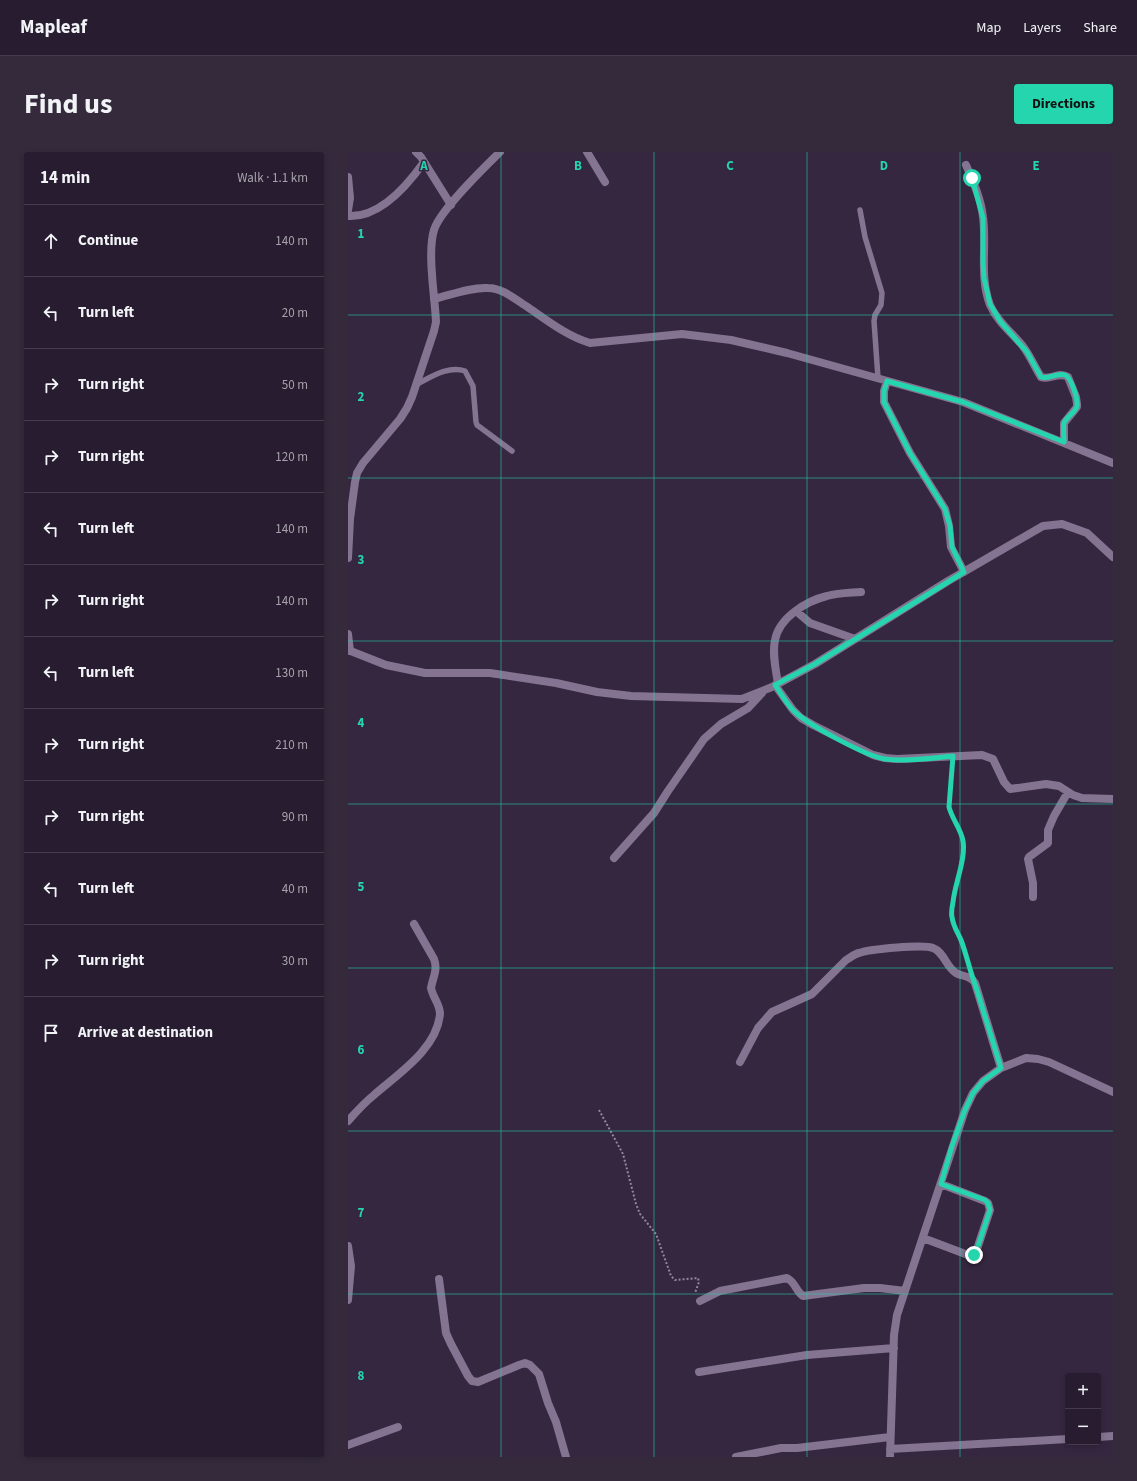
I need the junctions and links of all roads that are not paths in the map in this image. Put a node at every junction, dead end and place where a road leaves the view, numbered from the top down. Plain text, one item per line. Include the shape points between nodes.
1 (416, 152) edge
2 (500, 152) edge
3 (587, 152) edge
4 (424, 162) junction
5 (966, 165) dead end
6 (348, 177) edge
7 (605, 182) dead end
8 (451, 205) junction
9 (348, 210) edge
10 (860, 210) dead end
11 (348, 216) edge
12 (434, 299) junction
13 (878, 378) junction
14 (887, 381) junction
15 (417, 384) junction
16 (1064, 442) junction
17 (512, 451) dead end
18 (1113, 463) edge
19 (1113, 557) edge
20 (348, 558) edge
21 (964, 572) junction
22 (861, 592) dead end
23 (796, 611) junction
24 (348, 634) edge
25 (855, 639) junction
26 (349, 651) edge
27 (777, 684) junction
28 (766, 690) junction
29 (1068, 792) junction
30 (1113, 799) edge
31 (614, 858) dead end
32 (1033, 898) dead end
33 (414, 924) dead end
34 (740, 1062) dead end
35 (1001, 1068) junction
36 (1113, 1092) edge
37 (348, 1121) edge
38 (941, 1184) junction
39 (923, 1238) junction
40 (348, 1246) edge
41 (438, 1279) dead end
42 (905, 1291) junction
43 (348, 1300) edge
44 (700, 1301) road end
45 (894, 1348) junction
46 (699, 1372) dead end
47 (398, 1427) dead end
48 (1113, 1436) edge
49 (890, 1437) junction
50 (1101, 1437) edge
51 (1065, 1439) edge
52 (348, 1445) edge
53 (890, 1453) edge
54 (566, 1457) edge
55 (736, 1457) edge

1 - 4 street
2 - 8 street
3 - 7 street
4 - 8 street
4 - 11 street via 393,198 362,216
5 - 16 street via 983,218 984,278 990,304 1000,321 1027,352 1041,377 1061,374 1070,380 1076,397 1076,407 1064,423
6 - 9 street
8 - 12 street via 434,230
10 - 13 lane via 882,293 881,305 874,321
12 - 13 street via 478,288 497,289 557,327 590,343 663,335 706,336 787,352
12 - 15 street via 436,322
13 - 14 street
14 - 16 street via 963,402
14 - 21 street via 884,396 888,412 945,509 952,547
15 - 17 lane via 454,369 465,372 473,386 477,425
15 - 20 street via 400,419 362,463 357,473 350,519
16 - 18 street
19 - 21 street via 1087,534 1062,524 1051,524 1043,526
21 - 25 street
22 - 23 street via 827,596
23 - 25 street via 810,623
23 - 27 street via 783,622 774,642
24 - 26 street
25 - 27 street
26 - 28 street via 386,665 425,673 490,673 631,696 742,699
27 - 28 street
27 - 29 street via 801,718 873,755 897,759 982,755 993,759 1010,789 1046,784 1059,786
28 - 31 street via 748,708 721,724 704,739 654,813
29 - 30 street via 1082,798
29 - 32 street via 1048,830 1048,843 1029,857
33 - 37 street via 436,964 437,970 431,988 439,1007 437,1025 415,1060 374,1094
34 - 35 street via 758,1028 772,1012 812,994 846,960 859,953 889,948 933,947 955,972 973,979
35 - 36 street via 1026,1058 1038,1059
35 - 38 street via 983,1081 973,1093
38 - 39 street
38 - 39 street via 988,1203 990,1210 976,1252 974,1255 968,1255
39 - 42 street
40 - 43 street via 351,1266
41 - 54 street via 446,1332 468,1376 472,1381 478,1382 524,1363 535,1368 556,1422
42 - 44 street via 864,1288 803,1296 787,1278 720,1292
42 - 45 street via 897,1315
45 - 46 street via 807,1355
45 - 49 street
47 - 52 street
48 - 50 street
49 - 53 street
49 - 55 street via 781,1448
51 - 53 street

